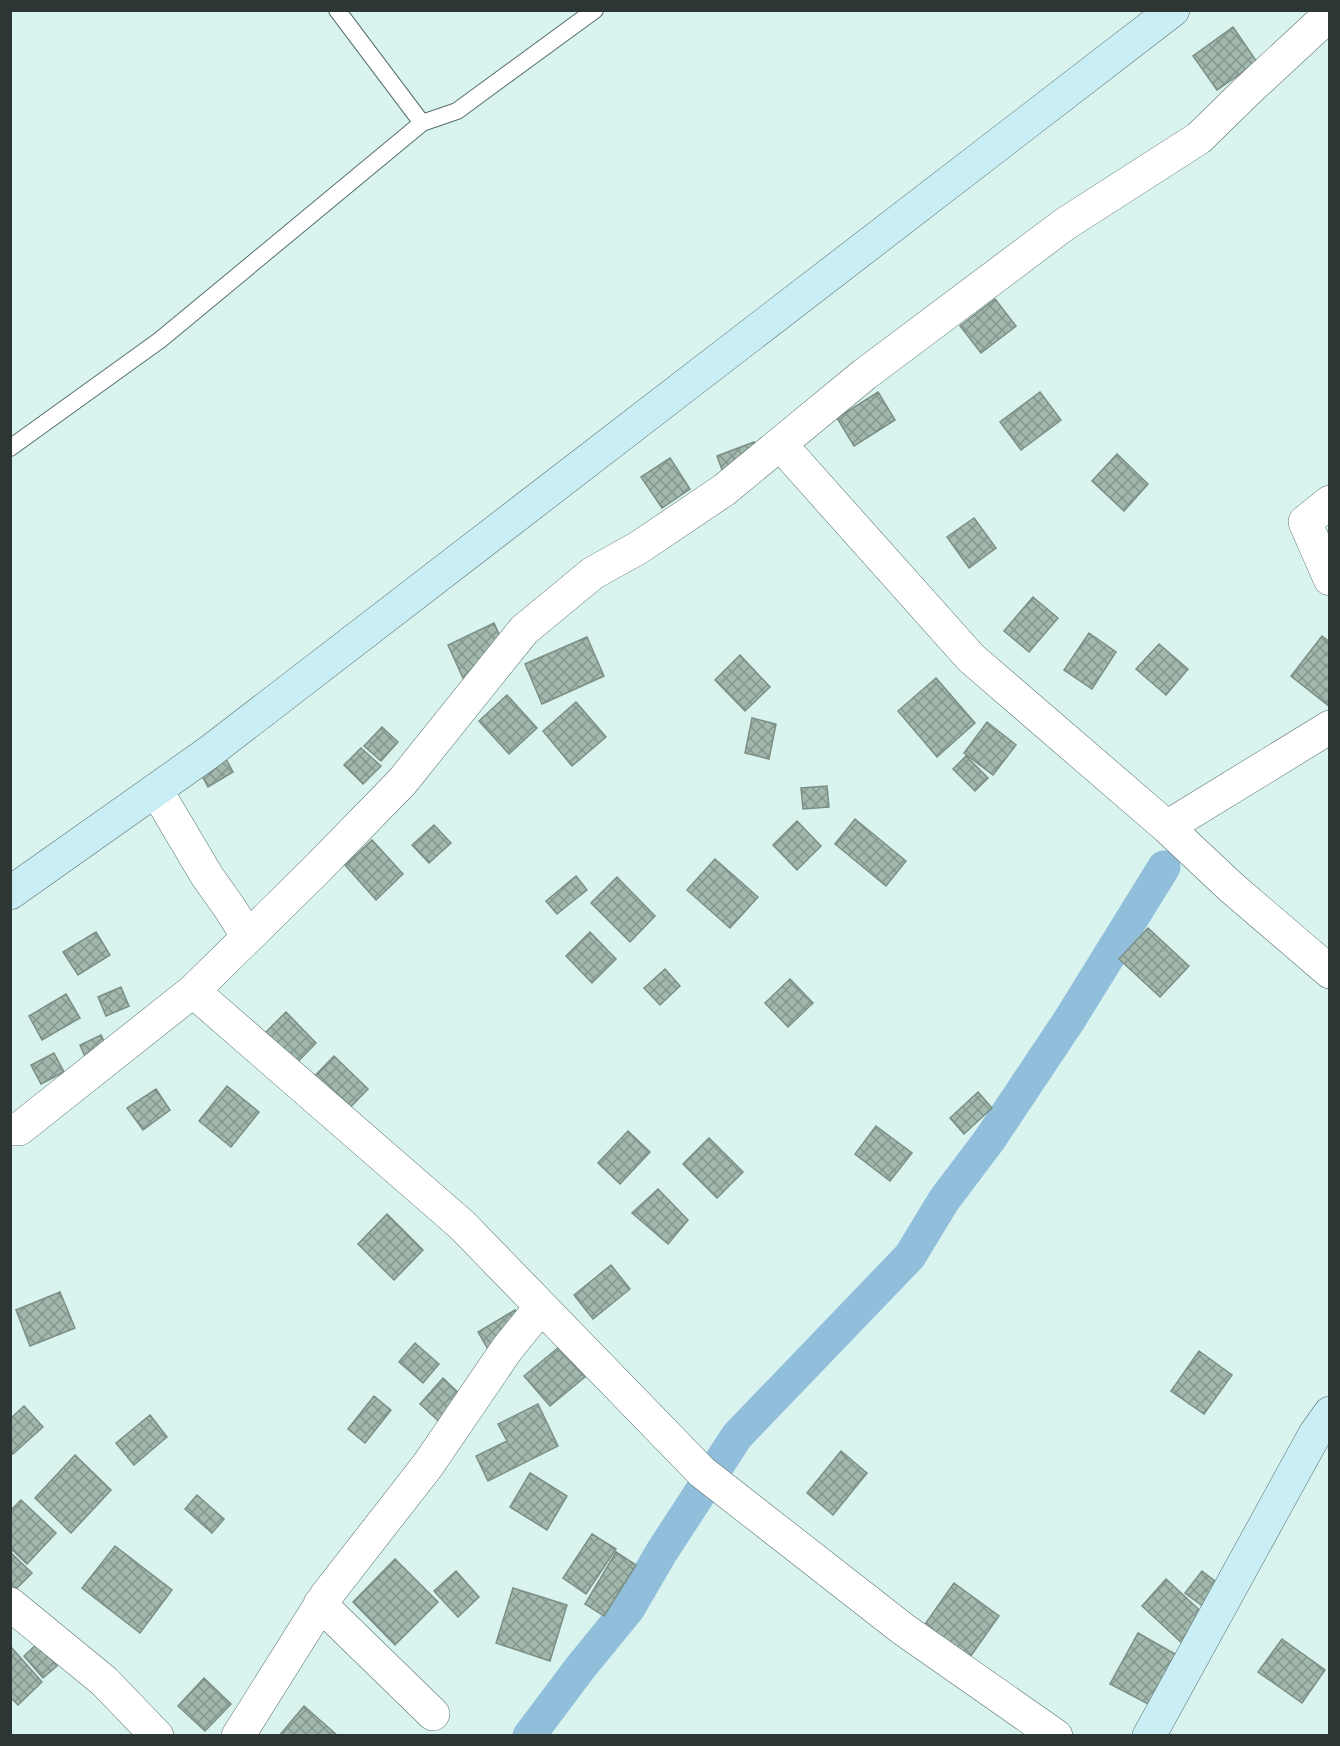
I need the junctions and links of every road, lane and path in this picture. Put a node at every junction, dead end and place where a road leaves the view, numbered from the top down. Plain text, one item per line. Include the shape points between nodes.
1 (337, 10) edge
2 (595, 10) edge
3 (1173, 10) edge
4 (1329, 14) edge
5 (422, 123) junction
6 (780, 444) junction
7 (10, 448) edge
8 (1329, 502) edge
9 (1329, 579) edge
10 (1329, 727) edge
11 (156, 790) junction
12 (1167, 826) junction
13 (10, 893) edge
14 (248, 937) junction
15 (1329, 972) edge
16 (193, 991) junction
17 (10, 1129) edge
18 (541, 1307) junction
19 (1329, 1413) edge
20 (10, 1604) edge
21 (320, 1604) junction
22 (433, 1714) dead end
23 (157, 1736) edge
24 (238, 1736) edge
25 (1056, 1736) edge
26 (1149, 1736) edge

1 - 5 lane
2 - 5 lane via 457,111
3 - 11 main road
4 - 6 street via 1199,138 1065,224 865,374
5 - 7 lane via 160,340
6 - 12 street via 971,658
6 - 14 street via 724,490 593,573 524,630 402,782
8 - 9 street via 1305,522
10 - 12 street
11 - 13 main road
11 - 14 street
12 - 15 street
14 - 16 street
16 - 17 street via 20,1129
16 - 18 street via 462,1225
18 - 21 street via 428,1465
18 - 25 street via 702,1472 903,1629
19 - 26 main road
20 - 23 street via 104,1681
21 - 22 street
21 - 24 street

